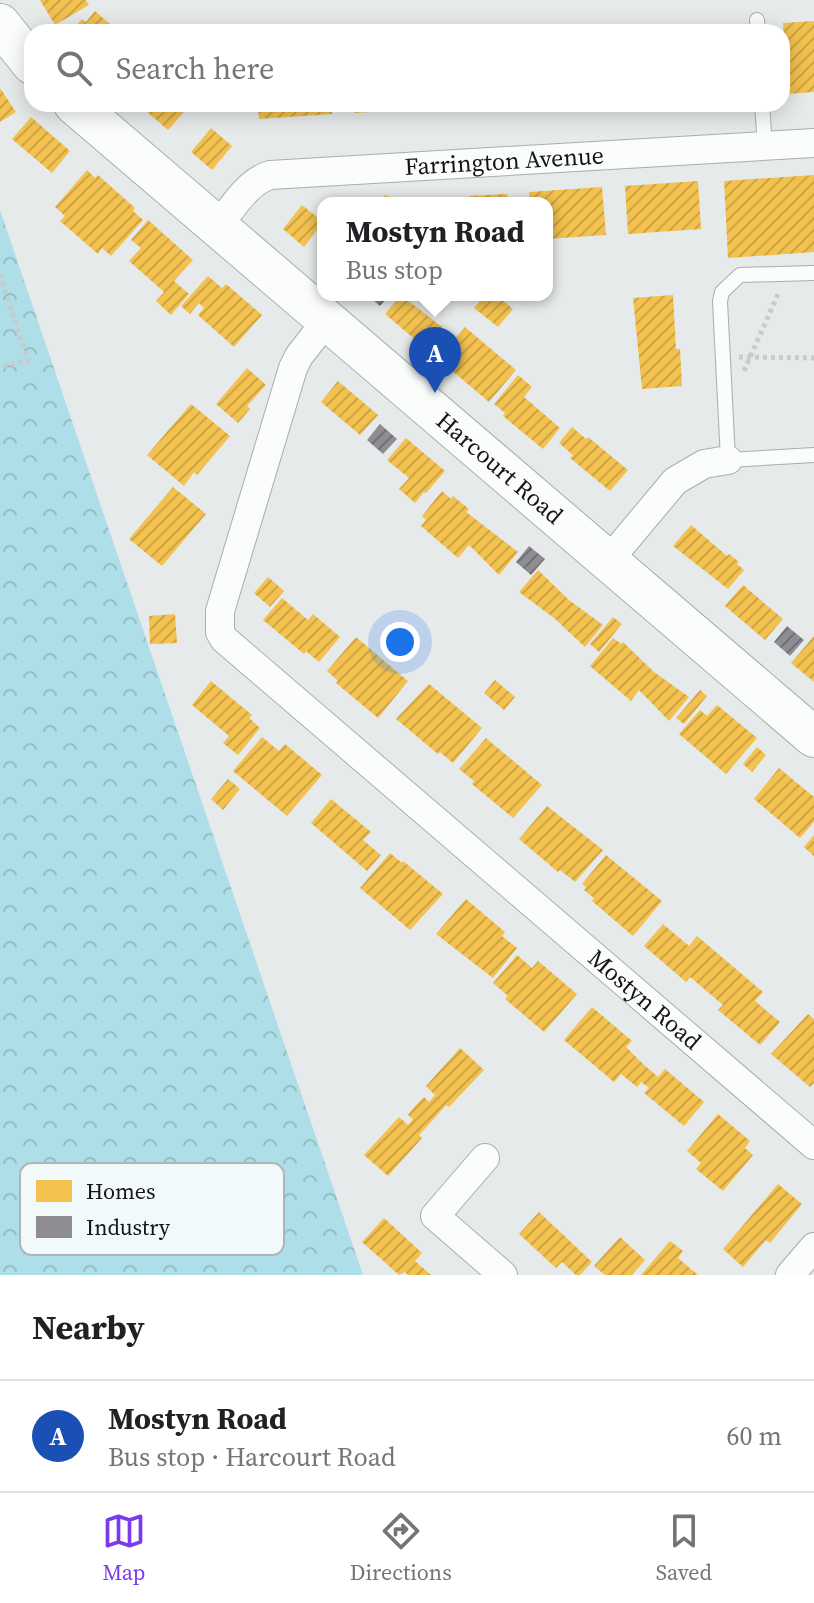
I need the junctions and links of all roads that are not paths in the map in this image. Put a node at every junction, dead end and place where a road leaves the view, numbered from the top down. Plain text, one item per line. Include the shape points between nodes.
1 (0, 24) edge
2 (24, 54) edge
3 (83, 112) edge
4 (763, 112) edge
5 (814, 143) edge
6 (765, 146) junction
7 (217, 227) junction
8 (814, 273) edge
9 (327, 320) junction
10 (814, 455) edge
11 (728, 460) junction
12 (608, 561) junction
13 (814, 737) edge
14 (814, 1145) edge
15 (485, 1158) dead end
16 (814, 1247) edge
17 (503, 1275) edge
18 (790, 1275) edge

1 - 2 street
3 - 7 street, Harcourt Road
4 - 6 lane
5 - 6 street, Farrington Avenue
6 - 7 street, Farrington Avenue via 270,175 251,185
7 - 9 street, Harcourt Road
8 - 11 lane via 740,275 722,292
9 - 12 street, Harcourt Road
9 - 14 street, Mostyn Road via 293,368 220,611 224,639
10 - 11 lane
11 - 12 street via 704,464 675,481
12 - 13 street, Harcourt Road
15 - 17 street via 435,1216
16 - 18 street

